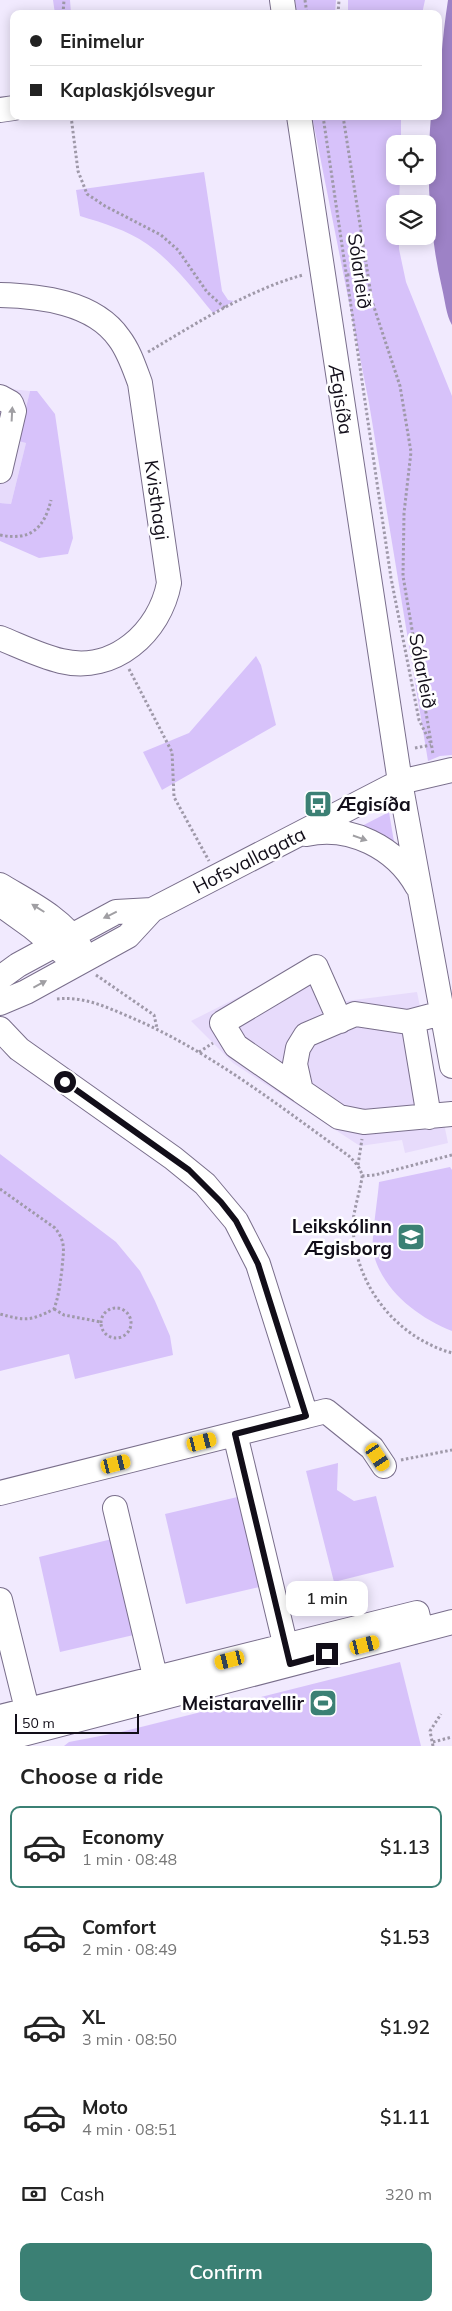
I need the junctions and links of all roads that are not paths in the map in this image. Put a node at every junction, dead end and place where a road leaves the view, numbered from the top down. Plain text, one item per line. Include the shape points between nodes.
1 (300, 120) edge
2 (0, 295) edge
3 (0, 397) edge
4 (0, 471) edge
5 (0, 638) edge
6 (452, 770) edge
7 (400, 782) junction
8 (294, 836) junction
9 (0, 885) edge
10 (419, 890) junction
11 (0, 904) edge
12 (152, 910) junction
13 (64, 941) junction
14 (85, 965) junction
15 (0, 978) edge
16 (0, 1003) edge
17 (442, 1013) junction
18 (340, 1021) junction
19 (413, 1021) junction
20 (0, 1029) edge
21 (452, 1066) edge
22 (301, 1091) junction
23 (452, 1114) edge
24 (428, 1117) junction
25 (306, 1416) junction
26 (235, 1434) junction
27 (384, 1466) road end
28 (0, 1493) edge
29 (115, 1508) dead end
30 (0, 1600) edge
31 (452, 1622) edge
32 (288, 1655) junction
33 (158, 1688) junction
34 (0, 1717) edge
35 (31, 1730) edge
36 (0, 1740) edge

1 - 7 street, Ægisíða
2 - 5 street, Kvisthagi via 28,296 68,304 95,317 118,336 132,360 140,383 169,583 162,607 141,638 121,653 98,661 74,663 44,656
4 -> 3 street via 14,411 11,403
6 - 7 street, Hofsvallagata
7 - 8 street, Hofsvallagata
7 - 10 street, Ægisíða
8 -> 10 street via 343,833 370,842 399,862
8 - 12 street, Hofsvallagata
13 -> 9 street via 46,912
10 - 17 street, Ægisíða
11 - 13 street
12 -> 13 street, Hofsvallagata via 116,912
12 - 14 street, Hofsvallagata via 128,936
13 - 14 street via 84,952
13 - 15 street, Hofsvallagata
16 -> 14 street, Hofsvallagata
17 - 19 street
17 - 21 street, Ægisíða
18 - 19 street via 355,1014
18 - 22 street via 306,1036 301,1042 295,1064
18 - 22 street via 316,967 222,1023 236,1046
19 - 24 street
20 - 25 street via 18,1049 189,1170 221,1202 248,1242 258,1264
22 - 24 street via 339,1117 364,1122
23 - 24 street
25 - 26 street
25 - 27 street via 326,1411 372,1448
26 - 28 street
26 - 32 street
29 - 33 street
30 - 35 street
31 - 32 street
32 - 33 street
33 - 35 street
34 - 35 street
35 - 36 street

